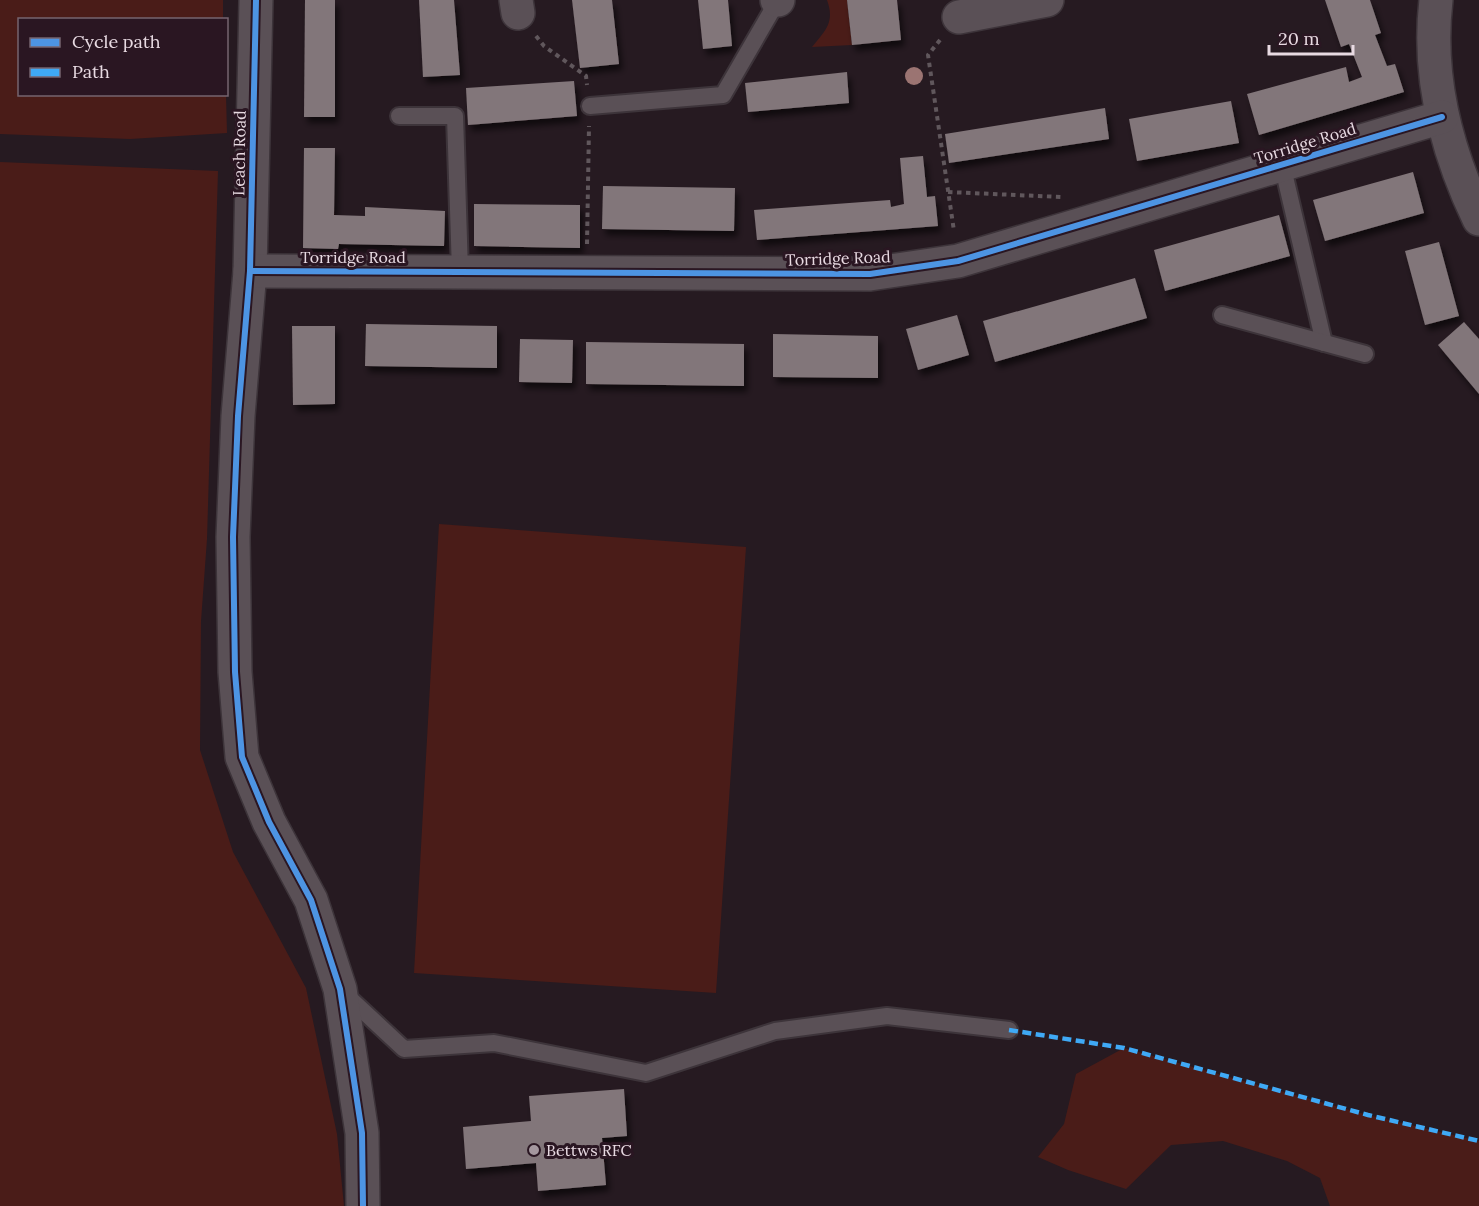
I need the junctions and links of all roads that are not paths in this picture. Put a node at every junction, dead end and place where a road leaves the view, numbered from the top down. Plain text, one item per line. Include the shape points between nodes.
1 (256, 0) edge
2 (778, 0) edge
3 (1047, 0) edge
4 (1436, 0) edge
5 (959, 17) road end
6 (590, 106) road end
7 (399, 116) dead end
8 (1442, 117) junction
9 (1282, 164) junction
10 (1479, 219) edge
11 (250, 271) junction
12 (460, 271) junction
13 (1222, 315) dead end
14 (1324, 342) junction
15 (1365, 354) dead end
16 (340, 989) junction
17 (1009, 1030) dead end
18 (363, 1206) edge

1 - 11 street, Leach Road
2 - 6 lane via 723,95
3 - 5 street
4 - 8 street via 1434,68
7 - 12 lane via 455,116
8 - 9 street, Torridge Road
8 - 10 street via 1456,166
9 - 12 street, Torridge Road via 958,261 870,274
9 - 14 lane
11 - 12 street, Torridge Road
11 - 16 street, Leach Road via 233,537 235,672 243,757 269,822 312,900
13 - 14 lane
14 - 15 lane
16 - 17 lane via 404,1049 494,1043 646,1072 775,1031 887,1016
16 - 18 street, Leach Road via 362,1133

